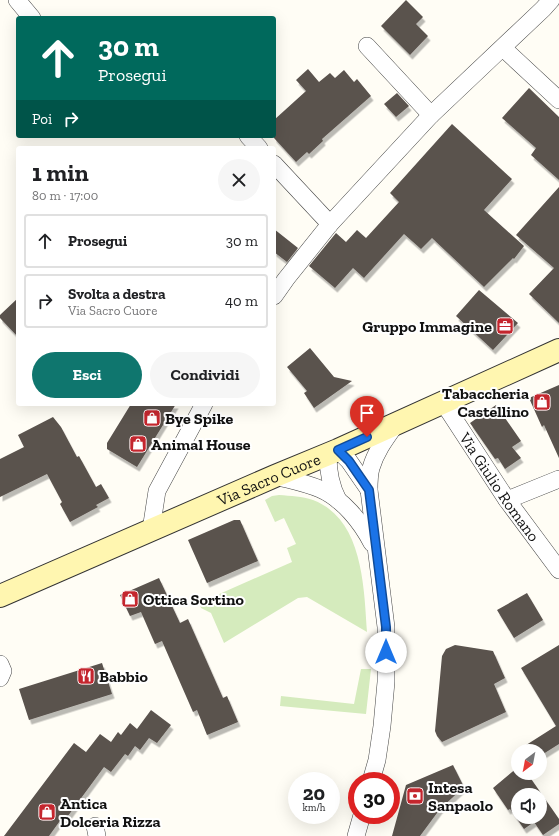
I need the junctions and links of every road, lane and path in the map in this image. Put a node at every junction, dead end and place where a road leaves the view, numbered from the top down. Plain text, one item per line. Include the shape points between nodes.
1 (17, 0) edge
2 (550, 0) edge
3 (30, 16) edge
4 (367, 46) dead end
5 (503, 48) junction
6 (559, 100) edge
7 (431, 115) junction
8 (250, 138) edge
9 (257, 146) edge
10 (276, 166) edge
11 (330, 224) junction
12 (276, 293) edge
13 (559, 350) edge
14 (443, 402) junction
15 (197, 407) edge
16 (396, 424) junction
17 (333, 453) junction
18 (275, 476) junction
19 (559, 479) edge
20 (369, 490) junction
21 (338, 500) junction
22 (507, 500) junction
23 (151, 530) junction
24 (376, 549) junction
25 (559, 570) edge
26 (0, 596) edge
27 (0, 664) edge
28 (0, 678) edge
29 (374, 772) edge
30 (359, 824) edge
31 (356, 836) edge

1 - 3 street
2 - 5 street
4 - 7 street
5 - 6 street
5 - 7 street
7 - 11 street
8 - 9 street
10 - 11 street
11 - 12 street
13 - 14 street, Via Sacro Cuore
14 - 16 street, Via Sacro Cuore
14 - 22 street, Via Giulio Romano
15 - 23 street via 157,491
16 - 17 street, Via Sacro Cuore
16 - 20 street via 377,453 371,469
17 - 18 street, Via Sacro Cuore
17 - 20 street via 349,461
17 - 21 street via 328,470 332,489
18 - 21 street via 320,489
18 - 23 street, Via Sacro Cuore
19 - 22 street
20 - 24 street
21 - 24 street via 364,528
22 - 25 street, Via Giulio Romano
23 - 26 street, Via Sacro Cuore
24 - 29 street via 386,627 386,682
27 - 28 street via 3,671
30 - 31 street

